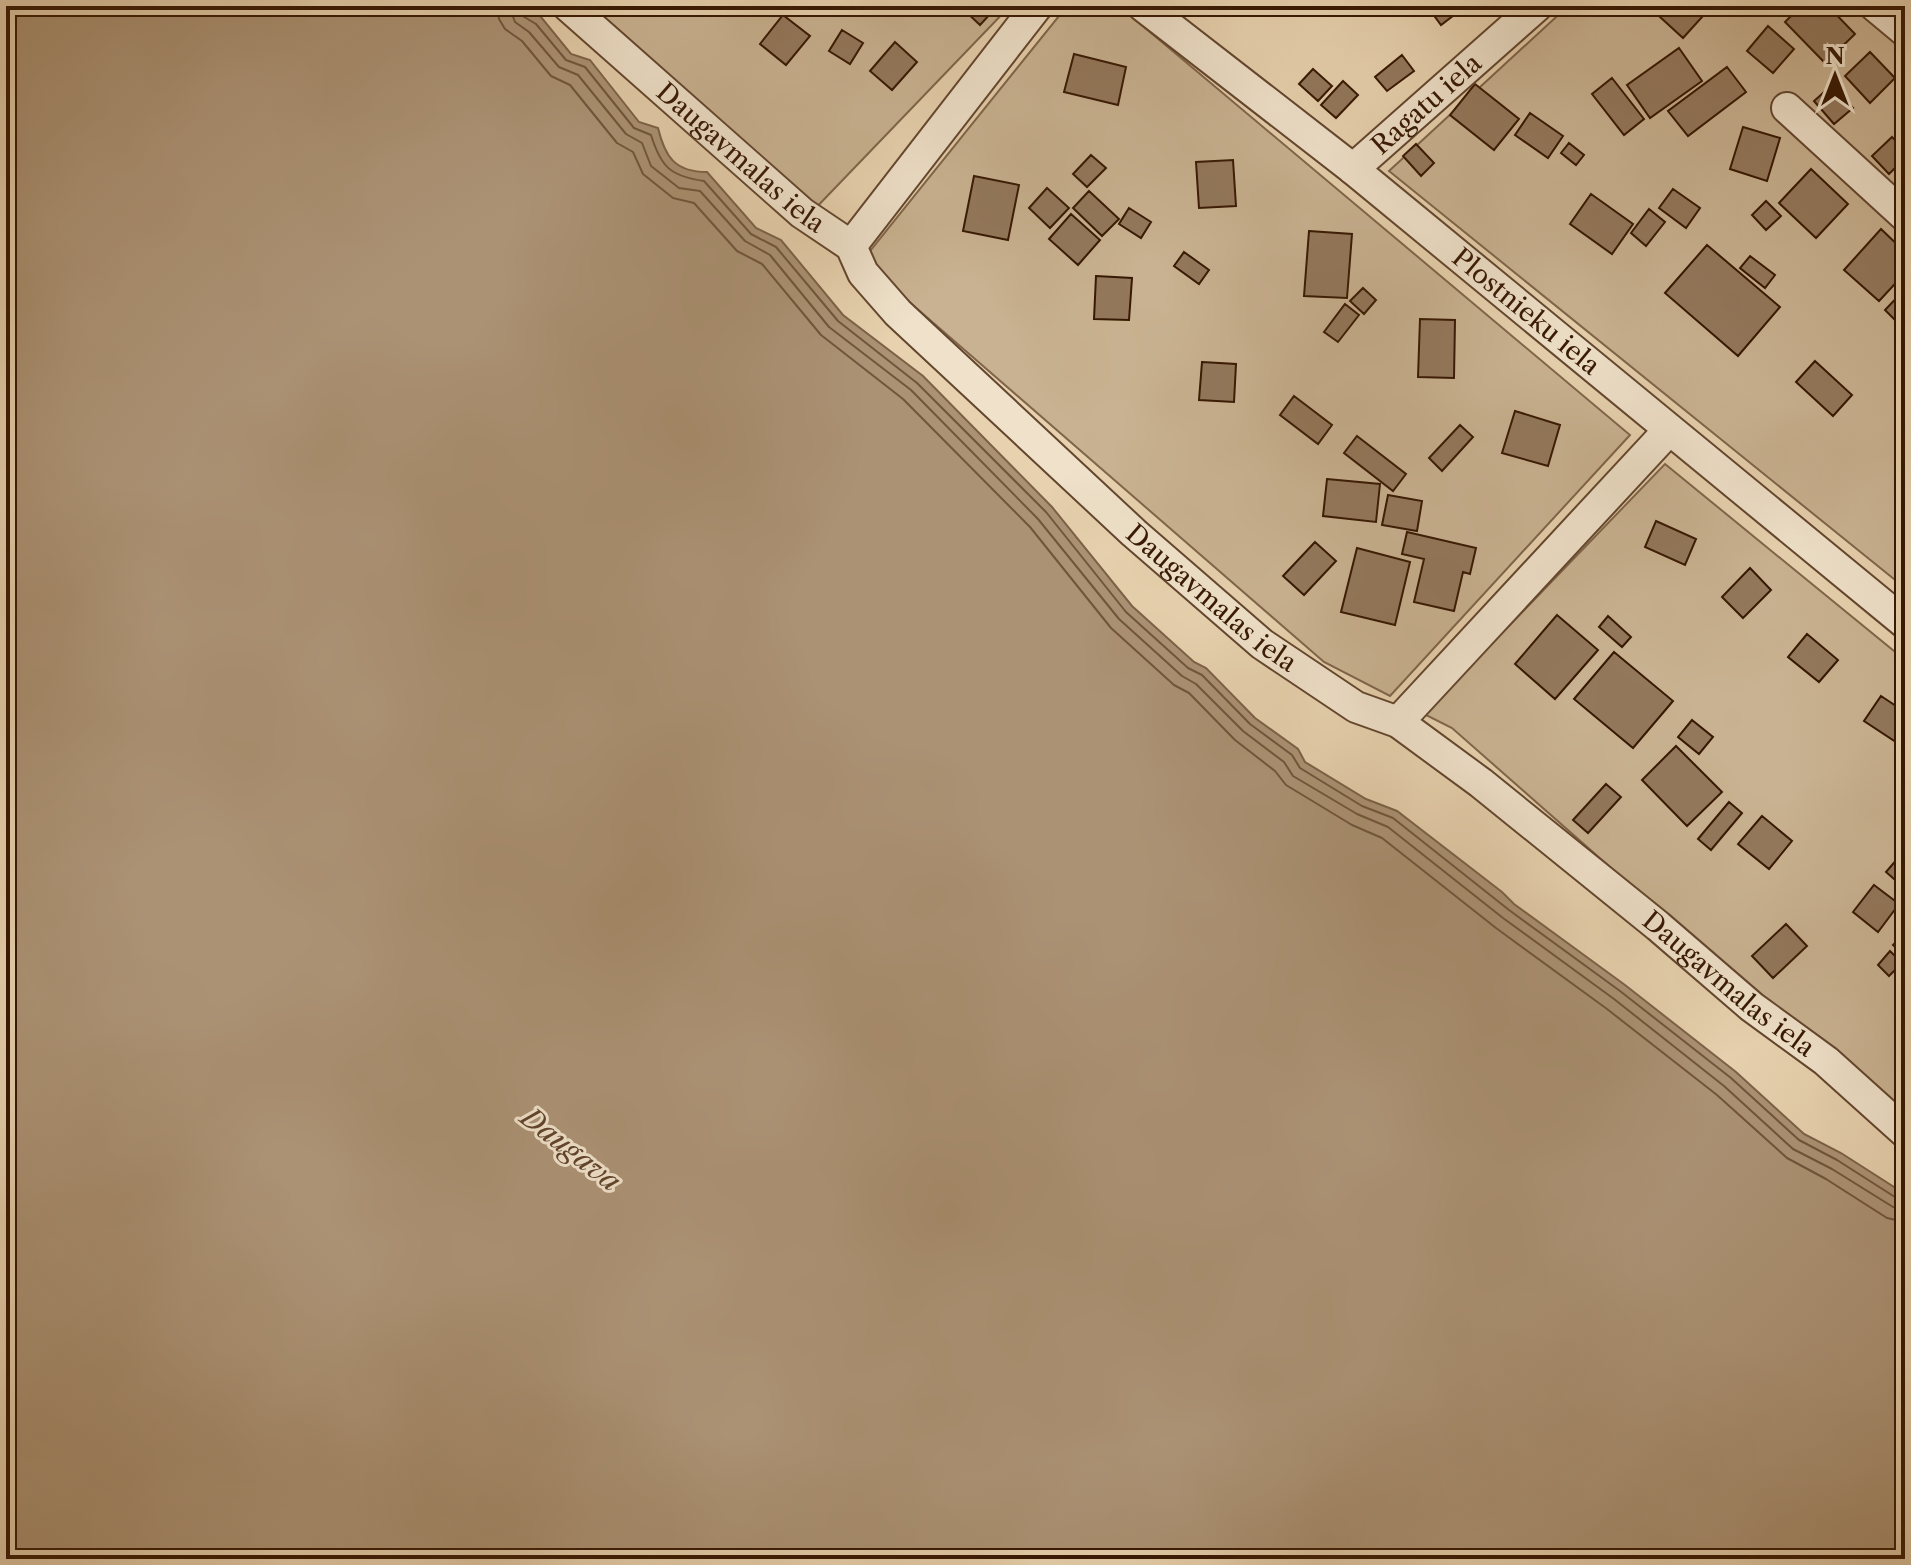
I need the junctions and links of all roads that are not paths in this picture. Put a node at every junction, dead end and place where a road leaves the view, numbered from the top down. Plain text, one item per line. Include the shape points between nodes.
1 (568, 6) edge
2 (1037, 6) edge
3 (1144, 6) edge
4 (1537, 6) edge
5 (1875, 6) edge
6 (1905, 31) edge
7 (1787, 108) dead end
8 (1353, 169) junction
9 (1905, 216) edge
10 (851, 246) junction
11 (1669, 430) junction
12 (1905, 623) edge
13 (1398, 722) junction
14 (1905, 1132) edge

1 - 10 street, Daugavmalas iela via 802,213
2 - 10 street
3 - 8 street, Plostnieku iela
4 - 8 street, Ragatu iela
5 - 6 street
7 - 9 street
8 - 11 street, Plostnieku iela
10 - 13 street, Daugavmalas iela via 863,273 898,313 1134,533 1262,644 1356,707
11 - 12 street, Plostnieku iela
11 - 13 street
13 - 14 street, Daugavmalas iela via 1826,1061

